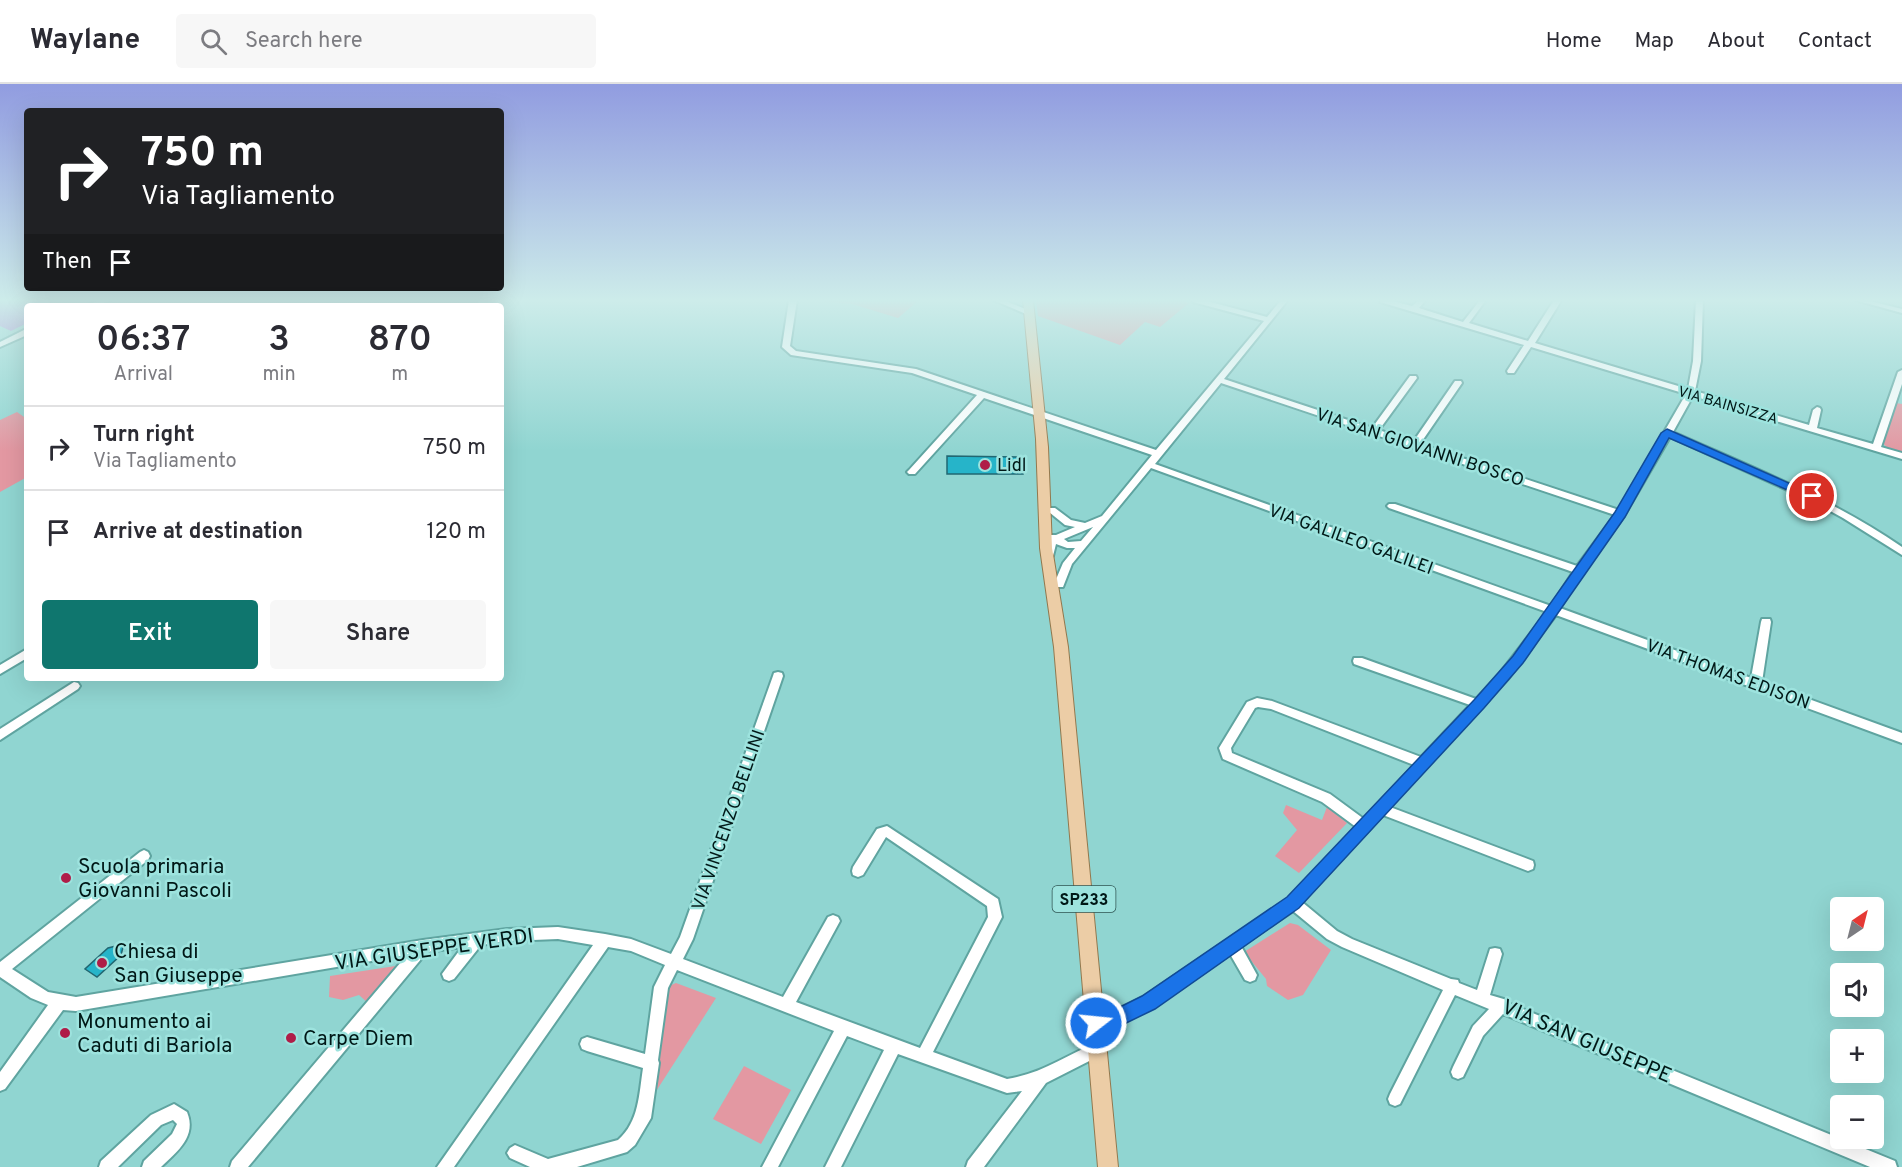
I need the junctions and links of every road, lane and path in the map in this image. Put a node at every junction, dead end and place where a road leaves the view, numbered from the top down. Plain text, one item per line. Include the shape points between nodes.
1 (791, 351) edge
2 (1033, 351) edge
3 (1244, 351) edge
4 (1525, 351) edge
5 (1548, 351) edge
6 (1697, 351) edge
7 (1511, 371) dead end
8 (1902, 372) edge
9 (1413, 378) dead end
10 (1219, 380) junction
11 (1458, 383) dead end
12 (1691, 393) junction
13 (982, 395) junction
14 (1817, 410) dead end
15 (1039, 414) junction
16 (1812, 429) junction
17 (1374, 431) junction
18 (1667, 433) junction
19 (1041, 439) junction
20 (1415, 445) junction
21 (1876, 447) junction
22 (1159, 454) junction
23 (1902, 456) edge
24 (1150, 465) junction
25 (912, 472) dead end
26 (1041, 483) junction
27 (1392, 506) dead end
28 (1052, 510) junction
29 (1112, 512) junction
30 (1621, 514) junction
31 (1090, 526) junction
32 (1054, 540) junction
33 (1084, 544) junction
34 (1902, 552) edge
35 (1580, 570) junction
36 (1054, 582) junction
37 (1554, 611) junction
38 (1766, 622) dead end
39 (24, 655) edge
40 (1358, 661) dead end
41 (0, 670) edge
42 (778, 676) dead end
43 (1756, 684) junction
44 (74, 686) dead end
45 (1479, 704) junction
46 (0, 735) edge
47 (1902, 738) edge
48 (1424, 763) junction
49 (1380, 808) junction
50 (1364, 826) junction
51 (144, 856) dead end
52 (1528, 865) dead end
53 (858, 871) dead end
54 (1293, 903) junction
55 (833, 921) dead end
56 (478, 938) junction
57 (605, 940) junction
58 (1233, 945) junction
59 (423, 946) junction
60 (1494, 954) dead end
61 (674, 962) junction
62 (0, 970) edge
63 (449, 974) dead end
64 (1250, 975) dead end
65 (1453, 985) junction
66 (1482, 997) junction
67 (58, 1004) junction
68 (1502, 1005) junction
69 (786, 1006) junction
70 (1096, 1023) junction
71 (844, 1028) junction
72 (587, 1044) dead end
73 (894, 1046) junction
74 (1098, 1049) junction
75 (923, 1056) junction
76 (651, 1063) junction
77 (1458, 1072) dead end
78 (1040, 1080) junction
79 (0, 1084) edge
80 (1395, 1099) dead end
81 (515, 1153) dead end
82 (107, 1167) edge
83 (150, 1167) edge
84 (238, 1167) edge
85 (445, 1167) edge
86 (548, 1167) edge
87 (770, 1167) edge
88 (833, 1167) edge
89 (974, 1167) edge
90 (1108, 1167) edge
91 (1889, 1167) edge

1 - 13 street via 841,362 913,371
2 - 15 main road, SP233
3 - 10 street
4 - 7 street
5 - 12 street, VIA BAINSIZZA
6 - 12 street
8 - 21 street
9 - 17 street
10 - 17 street, VIA SAN GIOVANNI BOSCO
10 - 22 street
11 - 20 street
12 - 16 street, VIA BAINSIZZA
12 - 18 street
13 - 15 street
13 - 25 street
14 - 16 street
15 - 19 main road, SP233
15 - 22 street
16 - 21 street, VIA BAINSIZZA
17 - 20 street, VIA SAN GIOVANNI BOSCO
18 - 30 street
18 - 34 street via 1812,496 1874,531
19 - 26 main road, SP233
19 - 28 main road, SP233
20 - 30 street, VIA SAN GIOVANNI BOSCO
21 - 23 street, VIA BAINSIZZA
22 - 24 street
24 - 29 street
24 - 37 street, VIA GALILEO GALILEI
26 - 32 street
26 - 36 main road, SP233
27 - 35 street
28 - 31 street via 1068,522
28 - 32 main road, SP233
29 - 31 street
29 - 33 street
30 - 35 street
31 - 32 street
32 - 33 street via 1067,545
32 - 36 main road, SP233
33 - 36 street
35 - 37 street
36 - 70 main road, SP233 via 1061,613 1059,632
37 - 43 street, VIA THOMAS EDISON
37 - 45 street
38 - 43 street
39 - 41 street
40 - 45 street
42 - 61 street, VIA VINCENZO BELLINI via 686,939
43 - 47 street, VIA THOMAS EDISON
44 - 46 street
45 - 48 street
48 - 49 street
48 - 50 street via 1272,705 1251,705 1225,748 1227,756 1326,798
49 - 50 street
49 - 52 street
50 - 54 street
51 - 62 street
53 - 75 street via 881,833 887,831 995,908 995,916
54 - 58 street
54 - 65 street, VIA SAN GIUSEPPE via 1340,939
55 - 69 street
56 - 57 street, VIA GIUSEPPE VERDI via 558,933
56 - 59 street, VIA GIUSEPPE VERDI
56 - 63 street
57 - 61 street, VIA GIUSEPPE VERDI via 631,945
57 - 85 street
58 - 64 street
58 - 70 street via 1148,1002
59 - 67 street, VIA GIUSEPPE VERDI
59 - 84 street
60 - 66 street
61 - 69 street, VIA GIUSEPPE VERDI
61 - 76 street, VIA VINCENZO BELLINI via 661,987
62 - 67 street
65 - 66 street, VIA SAN GIUSEPPE
65 - 80 street
66 - 68 street, VIA SAN GIUSEPPE
67 - 79 street
68 - 77 street via 1483,1022
68 - 91 street, VIA SAN GIUSEPPE
69 - 71 street, VIA GIUSEPPE VERDI
70 - 74 main road, SP233
71 - 73 street, VIA GIUSEPPE VERDI
71 - 87 street
72 - 76 street
73 - 75 street, VIA GIUSEPPE VERDI
73 - 88 street
74 - 78 street, VIA GIUSEPPE VERDI
74 - 90 main road, SP233
75 - 78 street, VIA GIUSEPPE VERDI via 1006,1086
76 - 86 street, VIA VINCENZO BELLINI via 643,1118 630,1140 622,1148
78 - 89 street
81 - 86 street
82 - 83 street via 156,1120 174,1112 181,1115 184,1128 179,1138

